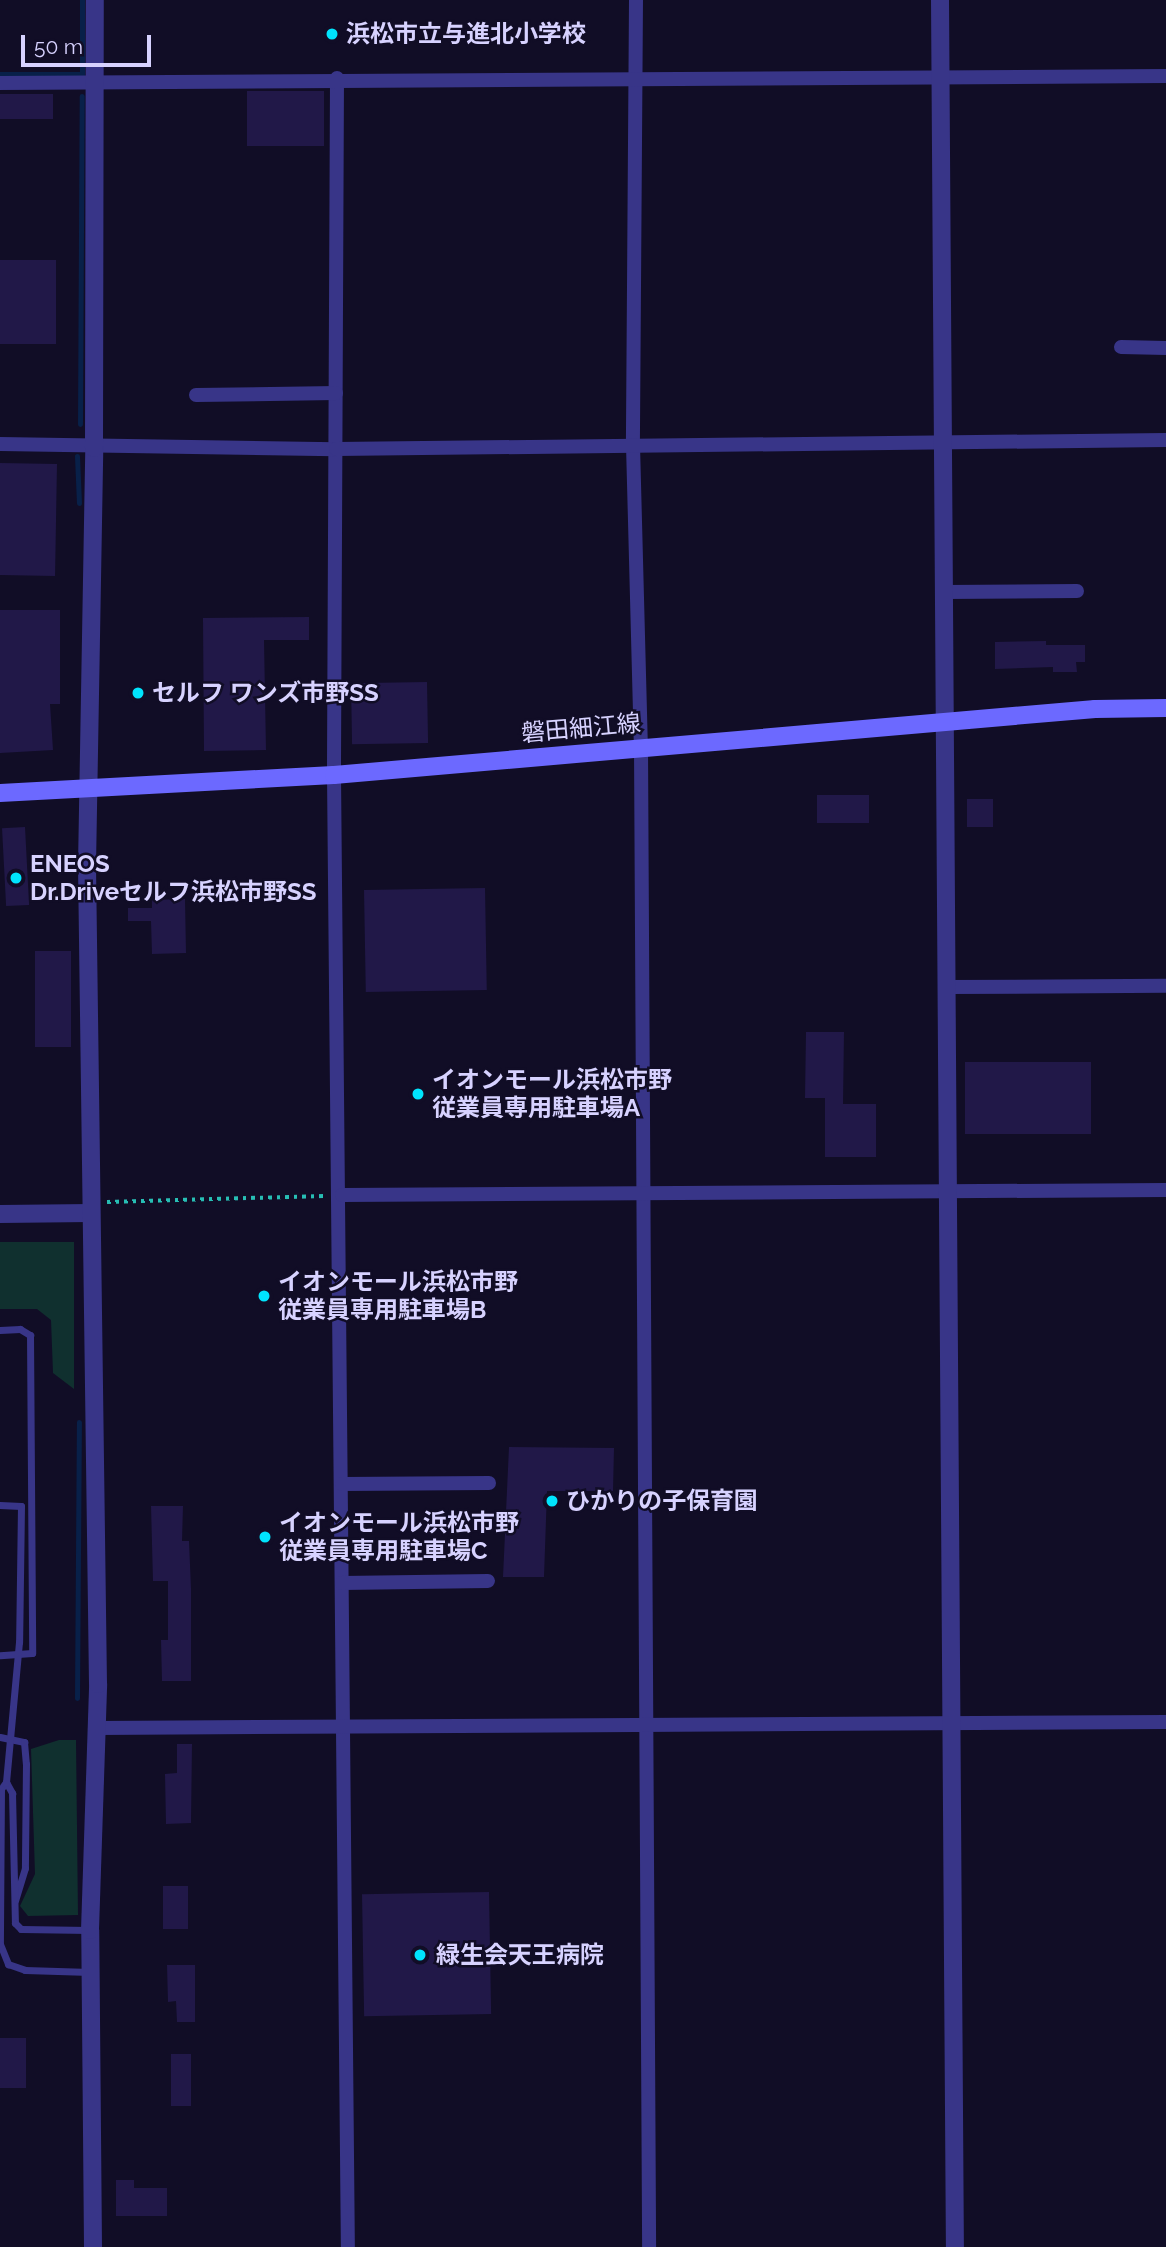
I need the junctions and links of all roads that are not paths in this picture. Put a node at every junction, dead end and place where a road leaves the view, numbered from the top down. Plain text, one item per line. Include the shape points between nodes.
1 (95, 0) edge
2 (636, 0) edge
3 (940, 0) edge
4 (942, 76) junction
5 (1166, 76) edge
6 (337, 78) junction
7 (636, 78) junction
8 (95, 80) junction
9 (0, 83) edge
10 (1121, 347) dead end
11 (1166, 348) edge
12 (336, 393) junction
13 (196, 395) dead end
14 (1166, 440) edge
15 (944, 442) junction
16 (0, 444) edge
17 (633, 445) junction
18 (94, 448) junction
19 (336, 449) junction
20 (1077, 591) dead end
21 (945, 592) junction
22 (1166, 708) edge
23 (945, 722) junction
24 (641, 747) junction
25 (334, 775) junction
26 (88, 789) junction
27 (0, 793) edge
28 (947, 986) junction
29 (1166, 986) edge
30 (1166, 1190) edge
31 (948, 1193) junction
32 (342, 1195) junction
33 (642, 1195) junction
34 (91, 1208) junction
35 (0, 1214) edge
36 (0, 1330) edge
37 (489, 1483) dead end
38 (342, 1484) junction
39 (0, 1505) edge
40 (488, 1581) dead end
41 (342, 1583) junction
42 (0, 1655) edge
43 (1166, 1722) edge
44 (953, 1725) junction
45 (344, 1727) junction
46 (646, 1727) junction
47 (97, 1728) junction
48 (0, 1737) edge
49 (6, 1782) junction
50 (0, 1889) edge
51 (15, 1900) junction
52 (90, 1930) junction
53 (4, 1964) edge
54 (90, 1972) junction
55 (93, 2247) edge
56 (348, 2247) edge
57 (649, 2247) edge
58 (955, 2247) edge

1 - 8 street
2 - 7 street
3 - 4 street
4 - 5 street
4 - 7 street
4 - 15 street
6 - 7 street
6 - 8 street
6 - 12 street
7 - 17 street
8 - 9 street
8 - 18 street
10 - 11 street
12 - 13 street
12 - 19 street
14 - 15 street
15 - 17 street
15 - 21 street
16 - 18 street
17 - 19 street
17 - 24 street
18 - 19 street
18 - 26 street
19 - 25 street
20 - 21 street
21 - 23 street
22 - 23 main road, 磐田細江線
23 - 24 main road, 磐田細江線
23 - 28 street
24 - 25 main road, 磐田細江線
24 - 33 street
25 - 26 main road, 磐田細江線
25 - 32 street
26 - 27 main road, 磐田細江線
26 - 34 street
28 - 29 street
28 - 31 street
30 - 31 street
31 - 33 street
31 - 44 street
32 - 33 street
32 - 38 street
33 - 46 street
34 - 35 street
34 - 47 street
36 - 42 lane, bridge via 20,1329 30,1335 32,1640 32,1653
37 - 38 street
38 - 41 street
39 - 49 lane, bridge via 20,1506 19,1642
40 - 41 street
41 - 45 street
43 - 44 street
44 - 46 street
44 - 58 street
45 - 46 street
45 - 47 street
45 - 56 street
46 - 57 street
47 - 52 street
48 - 51 lane via 24,1742 25,1868
49 - 50 lane via 1,1789
49 - 51 lane via 12,1793
50 - 53 lane
51 - 52 lane via 15,1923 21,1929
52 - 54 street
53 - 54 lane
54 - 55 street

